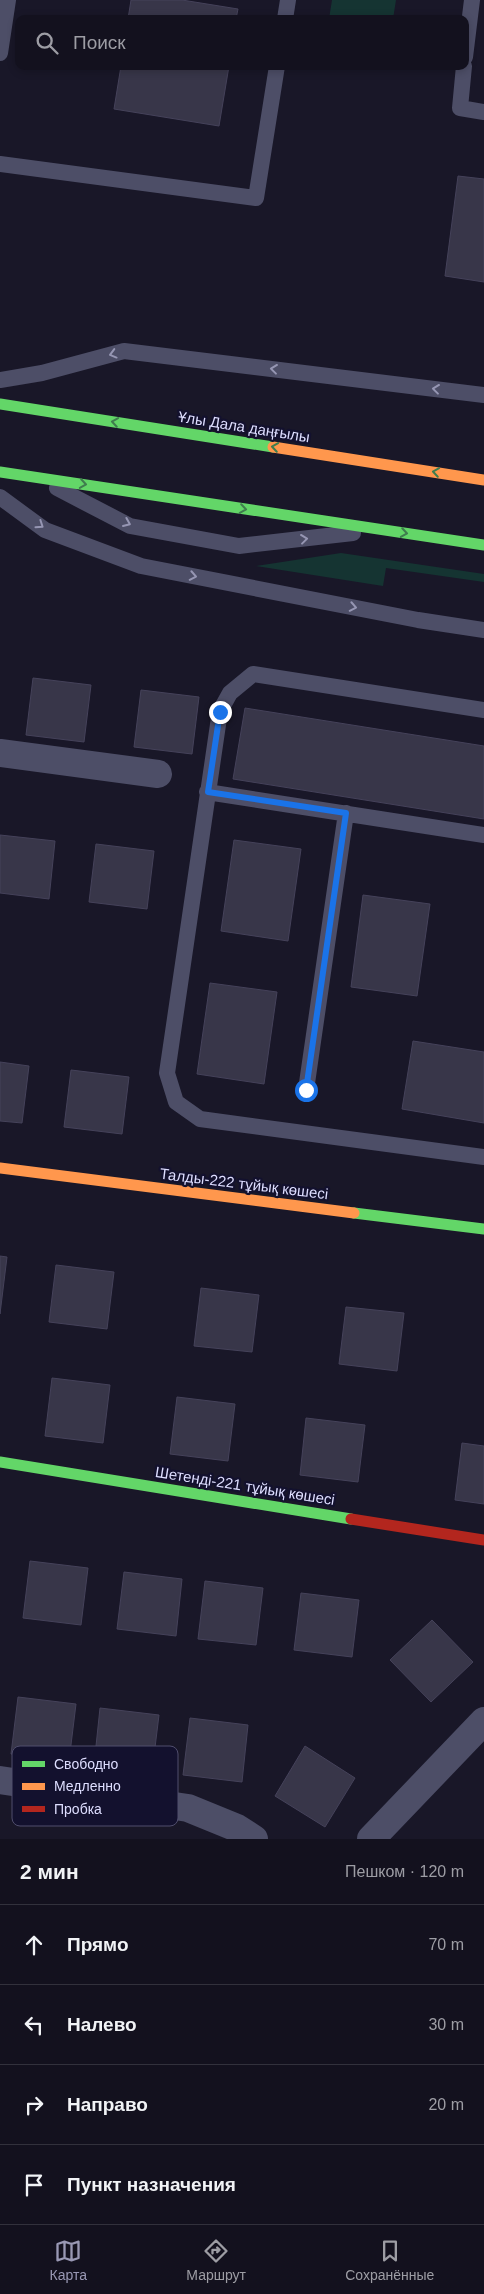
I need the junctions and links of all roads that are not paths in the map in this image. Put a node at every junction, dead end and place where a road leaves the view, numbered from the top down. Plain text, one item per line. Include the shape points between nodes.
1 (8, 0) edge
2 (288, 0) edge
3 (472, 0) edge
4 (286, 15) edge
5 (469, 24) edge
6 (0, 53) edge
7 (276, 70) edge
8 (464, 70) edge
9 (484, 112) edge
10 (0, 164) edge
11 (0, 380) edge
12 (484, 395) edge
13 (0, 404) edge
14 (0, 472) edge
15 (37, 477) junction
16 (484, 480) edge
17 (0, 497) edge
18 (383, 530) junction
19 (484, 545) edge
20 (484, 630) edge
21 (484, 710) edge
22 (0, 753) edge
23 (158, 774) dead end
24 (208, 792) junction
25 (346, 813) junction
26 (484, 835) edge
27 (306, 1090) dead end
28 (484, 1157) edge
29 (0, 1168) edge
30 (484, 1229) edge
31 (0, 1462) edge
32 (484, 1540) edge
33 (484, 1721) edge
34 (178, 1807) edge
35 (254, 1839) edge
36 (371, 1839) edge

1 - 6 lane
2 - 4 lane
3 - 5 lane
7 - 10 lane via 256,198
8 - 9 lane via 460,108
12 -> 11 lane via 124,351 42,373
16 -> 13 main road, Ұлы Дала даңғылы
14 - 15 main road
15 -> 18 main road
15 -> 18 lane via 130,526 239,546
17 -> 20 lane via 45,530 141,566
18 -> 19 main road
21 - 24 lane via 253,674 230,693 220,712
22 - 23 street
24 - 25 lane
24 - 28 lane via 167,1073 176,1102 200,1119
25 - 26 lane
25 - 27 lane
29 - 30 main road, Талды-222 тұйық көшесі
31 - 32 main road, Шетенді-221 тұйық көшесі
33 - 36 street
34 - 35 street via 237,1828

